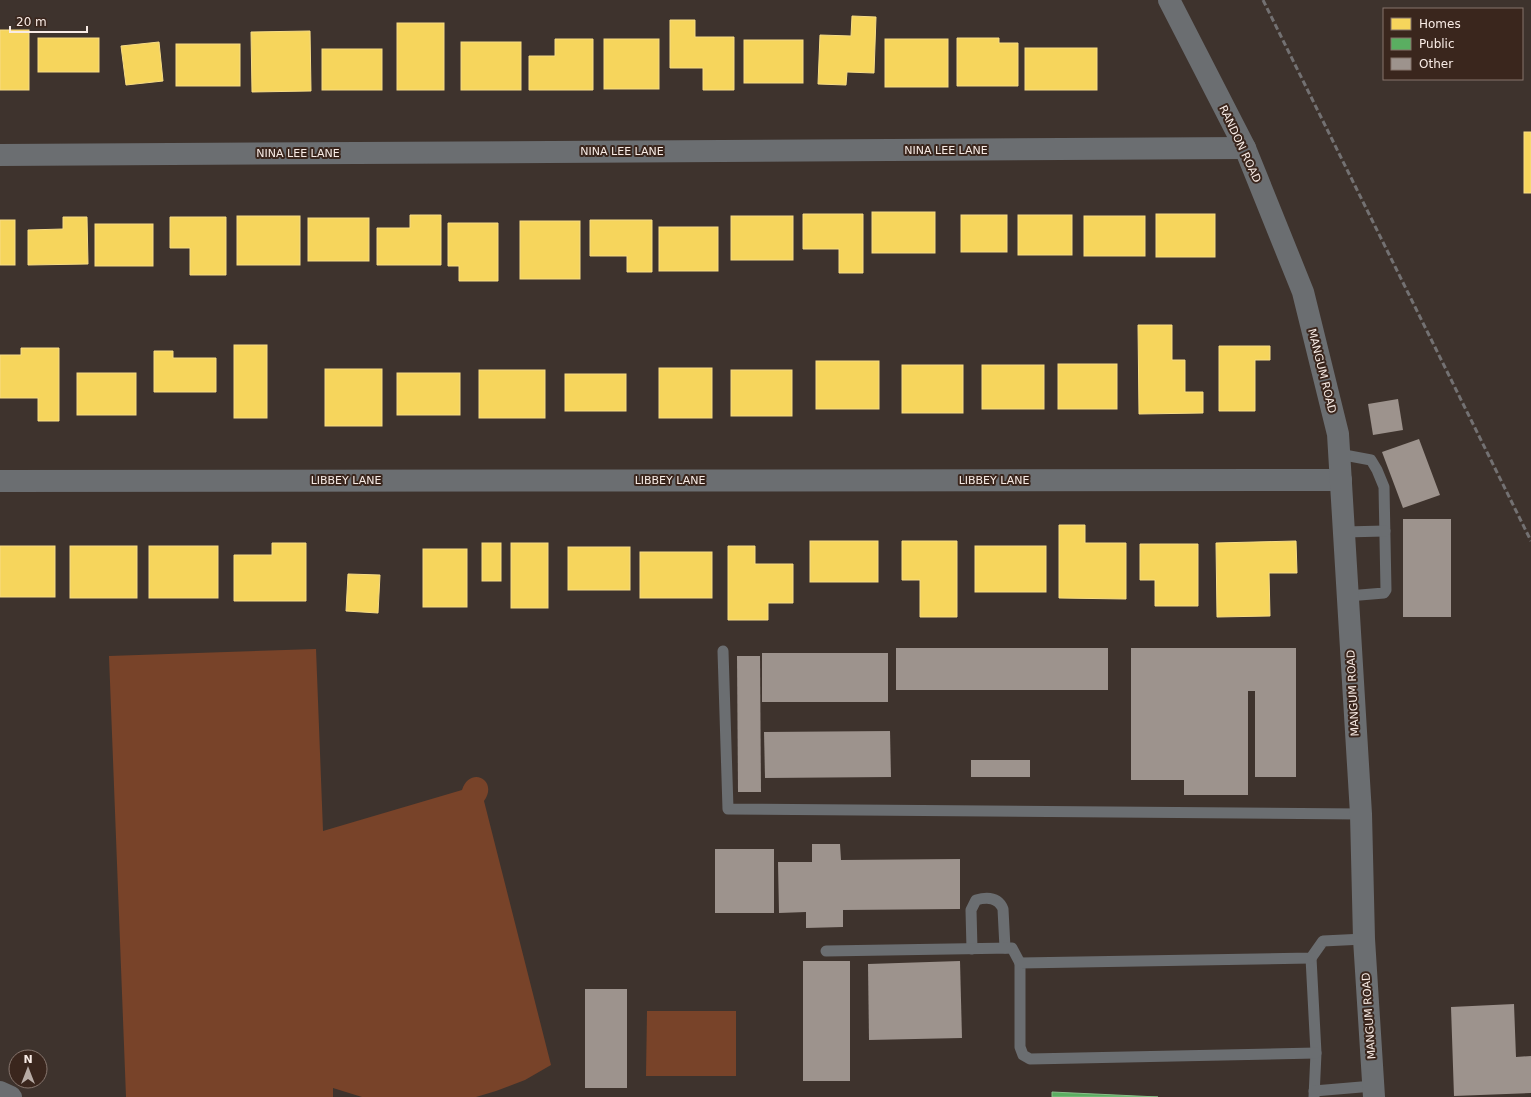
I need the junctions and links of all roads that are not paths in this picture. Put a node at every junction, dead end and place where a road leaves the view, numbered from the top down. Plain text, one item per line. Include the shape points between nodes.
1 (1169, 0) edge
2 (1245, 148) junction
3 (0, 155) edge
4 (1303, 292) joint
5 (1339, 454) junction
6 (0, 480) edge
7 (1341, 480) junction
8 (1385, 531) junction
9 (1344, 532) junction
10 (1348, 596) junction
11 (723, 651) dead end
12 (1361, 814) junction
13 (1364, 939) junction
14 (1005, 948) junction
15 (972, 949) junction
16 (826, 951) dead end
17 (1312, 958) junction
18 (1020, 963) junction
19 (1316, 1053) junction
20 (0, 1092) edge
21 (1374, 1092) edge
22 (1314, 1094) edge
23 (11, 1097) edge

1 - 2 street, RANDON ROAD
2 - 3 street, NINA LEE LANE
2 - 4 street, RANDON ROAD
4 - 5 street, MANGUM ROAD via 1338,434
5 - 7 street, MANGUM ROAD
5 - 8 lane via 1371,460 1377,470 1384,487
6 - 7 street, LIBBEY LANE
7 - 9 street, MANGUM ROAD
8 - 9 lane
8 - 10 lane via 1386,590 1384,593
9 - 10 street, MANGUM ROAD
10 - 12 street, MANGUM ROAD
11 - 12 lane via 728,809
12 - 13 street, MANGUM ROAD
13 - 17 lane via 1323,941
13 - 21 street, MANGUM ROAD
14 - 15 lane
14 - 15 lane via 1001,904 993,898 982,898 976,900 971,910
14 - 18 lane via 1012,948
15 - 16 lane
17 - 18 lane
17 - 19 lane
18 - 19 lane via 1020,1047 1023,1055 1030,1059
19 - 22 lane
20 - 23 street
21 - 22 lane

